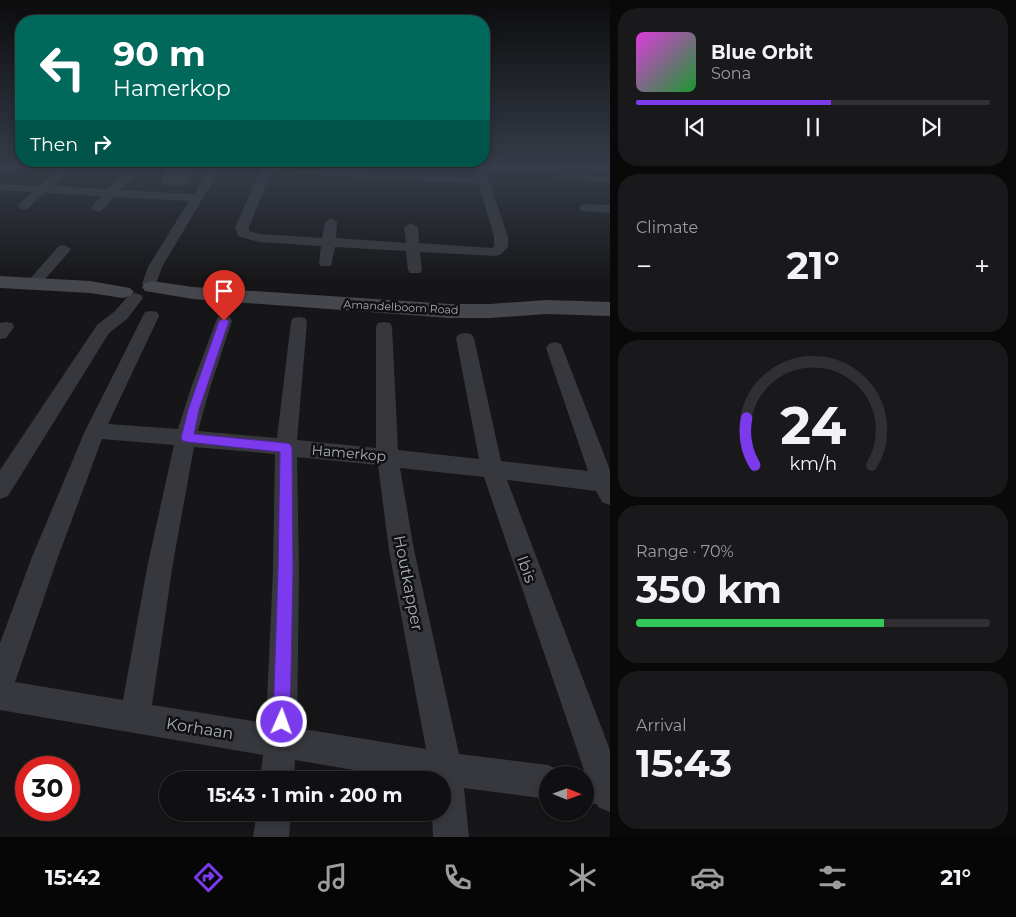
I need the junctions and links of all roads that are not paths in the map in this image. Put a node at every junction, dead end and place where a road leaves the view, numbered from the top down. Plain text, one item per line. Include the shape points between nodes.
1 (100, 205) edge
2 (194, 205) edge
3 (252, 205) edge
4 (491, 205) edge
5 (97, 208) dead end
6 (585, 208) dead end
7 (610, 209) edge
8 (331, 222) dead end
9 (411, 228) dead end
10 (329, 242) junction
11 (414, 248) junction
12 (64, 249) dead end
13 (326, 263) dead end
14 (416, 270) dead end
15 (0, 282) edge
16 (33, 284) junction
17 (140, 290) junction
18 (610, 309) edge
19 (224, 321) dead end
20 (299, 322) dead end
21 (384, 327) dead end
22 (465, 338) dead end
23 (555, 348) dead end
24 (95, 431) junction
25 (187, 438) junction
26 (286, 448) junction
27 (388, 456) junction
28 (492, 469) junction
29 (0, 489) edge
30 (606, 489) edge
31 (0, 682) edge
32 (0, 695) edge
33 (135, 717) junction
34 (281, 741) junction
35 (445, 769) junction
36 (278, 771) edge
37 (539, 781) edge
38 (603, 790) edge
39 (273, 821) edge
40 (271, 837) edge
41 (451, 837) edge

1 - 5 street
2 - 17 street
3 - 10 street via 242,227 243,233 259,238
4 - 11 street via 501,237 499,250 485,253
6 - 7 street
8 - 10 street
9 - 11 street
10 - 11 street
10 - 13 street
11 - 14 street
12 - 16 street
15 - 16 street, Amandelboom Road
16 - 17 street, Amandelboom Road
17 - 18 street, Amandelboom Road via 443,311 562,306
17 - 24 street
17 - 29 street via 121,315 106,326
19 - 25 street
20 - 26 street
21 - 27 street, Houtkapper via 384,425
22 - 28 street, Ibis
23 - 30 street
24 - 25 street, Hamerkop
24 - 31 street
25 - 26 street, Hamerkop
25 - 33 street via 163,550
26 - 27 street, Hamerkop
26 - 34 street
27 - 28 street, Hamerkop
27 - 35 street, Houtkapper via 394,508
28 - 30 street, Hamerkop
28 - 38 street, Ibis
32 - 33 street, Korhaan
33 - 34 street, Korhaan
34 - 35 street, Korhaan
34 - 36 street
35 - 37 street, Korhaan
35 - 41 street, Houtkapper
39 - 40 street

